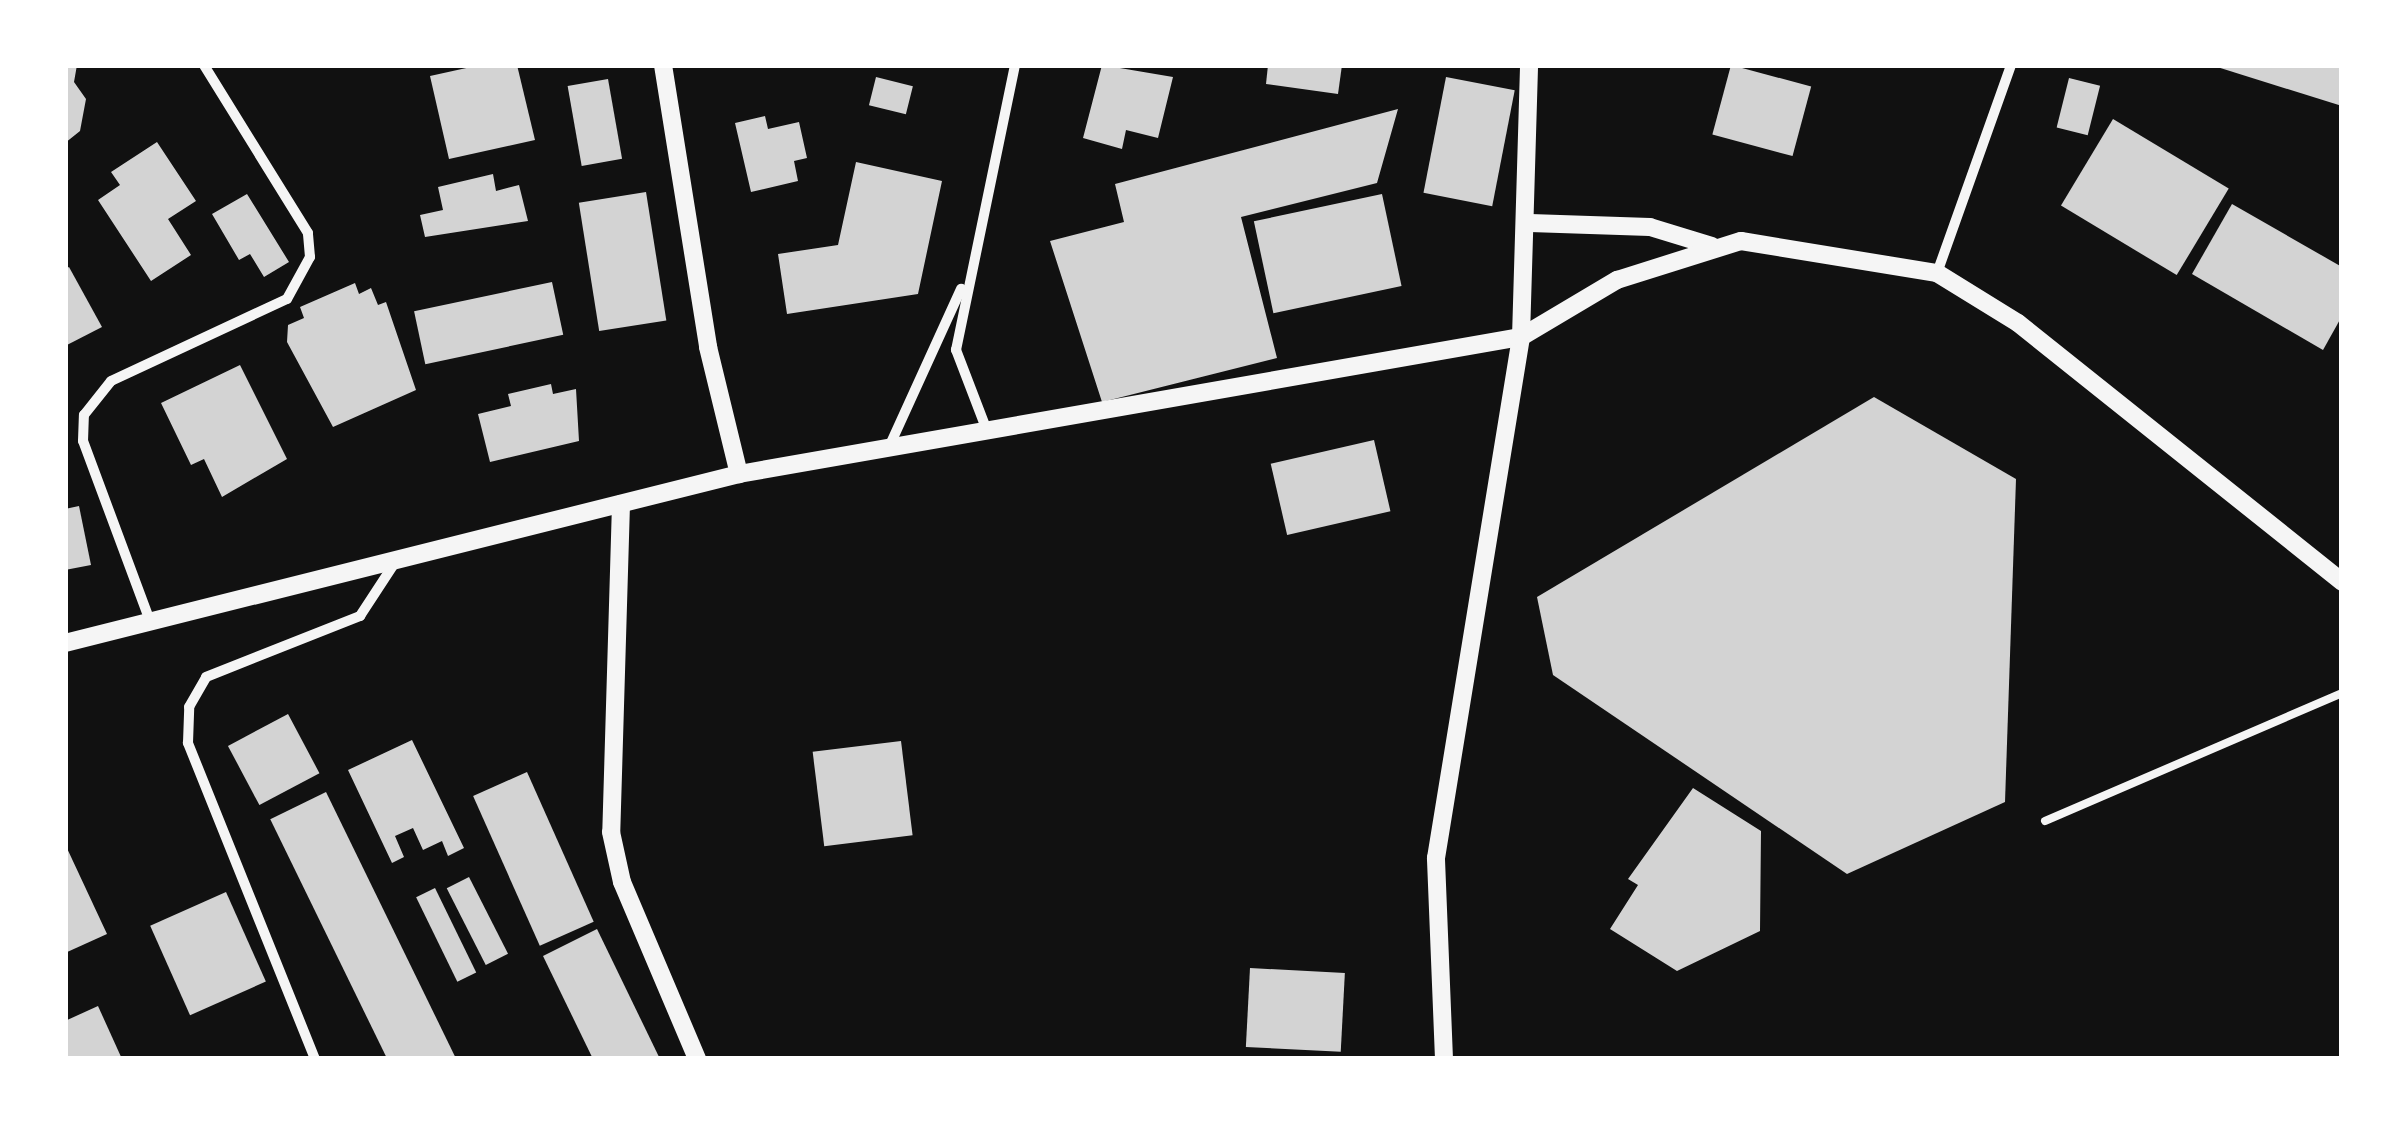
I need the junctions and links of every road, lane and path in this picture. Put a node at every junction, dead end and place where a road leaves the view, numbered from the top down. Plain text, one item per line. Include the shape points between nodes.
1 (204, 65) edge
2 (663, 65) edge
3 (1015, 65) edge
4 (1530, 65) edge
5 (2010, 65) edge
6 (1530, 223) junction
7 (1712, 246) junction
8 (1937, 272) junction
9 (964, 284) junction
10 (1521, 337) junction
11 (986, 428) junction
12 (889, 448) junction
13 (739, 474) junction
14 (621, 504) junction
15 (397, 559) junction
16 (2342, 582) edge
17 (150, 621) junction
18 (65, 643) edge
19 (2342, 693) edge
20 (2045, 822) dead end
21 (316, 1059) edge
22 (697, 1059) edge
23 (1444, 1059) edge

1 - 17 street via 308,233 310,258 287,299 110,381 84,416 84,441
2 - 13 street via 708,348
3 - 9 street
4 - 6 street
5 - 8 street
6 - 7 street via 1650,228
6 - 10 street
7 - 8 street via 1822,249
7 - 10 street via 1617,280
8 - 16 street via 2018,322
9 - 11 street via 957,366
9 - 12 street
10 - 11 street
10 - 23 street via 1436,858
11 - 12 street
12 - 13 street
13 - 14 street
14 - 15 street
14 - 22 street via 612,832 622,882
15 - 17 street
15 - 21 street via 360,616 206,677 189,707 188,743
17 - 18 street
19 - 20 lane

